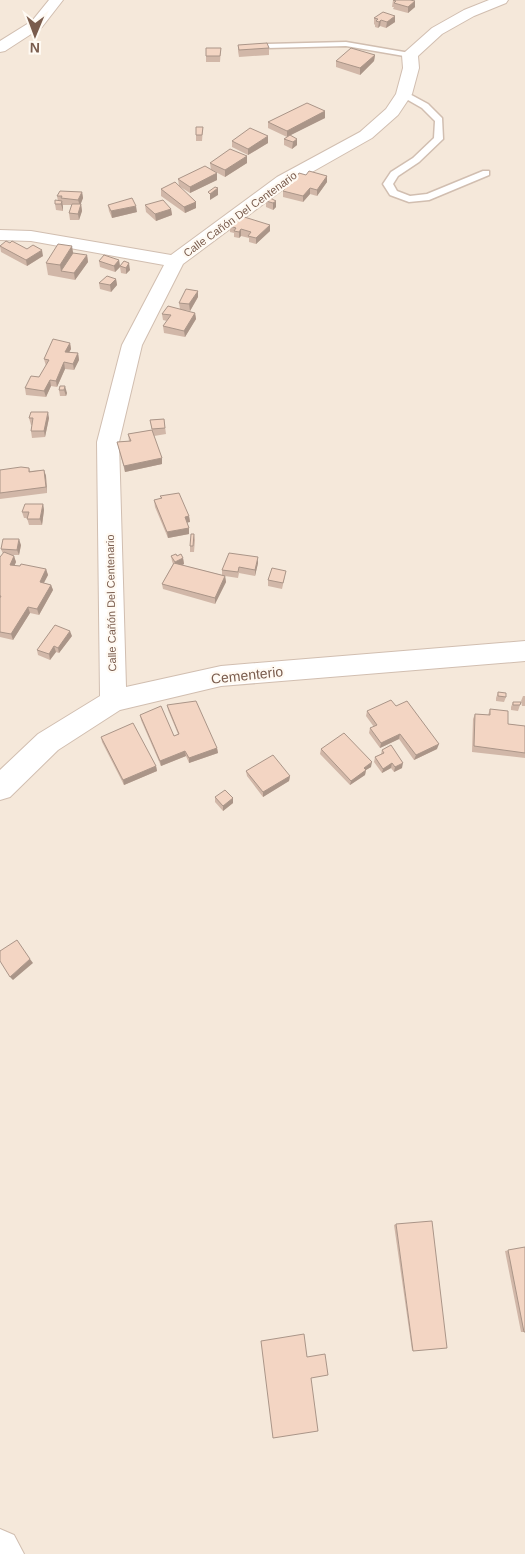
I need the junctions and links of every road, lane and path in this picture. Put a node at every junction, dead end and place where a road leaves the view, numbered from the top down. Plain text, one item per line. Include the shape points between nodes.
1 (56, 0) edge
2 (502, 0) edge
3 (266, 46) edge
4 (0, 48) edge
5 (410, 55) junction
6 (404, 94) junction
7 (486, 173) dead end
8 (0, 235) edge
9 (175, 261) junction
10 (525, 651) edge
11 (113, 701) junction
12 (0, 788) edge
13 (0, 1549) edge
14 (4, 1554) edge

1 - 4 street via 37,24
2 - 5 street via 469,13 437,32
3 - 5 lane via 346,44
5 - 6 street, Calle Cañón Del Centenario via 411,68
6 - 7 lane via 425,106 438,120 438,138 416,160 394,174 388,184 393,193 409,199 429,197
6 - 9 street, Calle Cañón Del Centenario via 392,112 366,135 283,181
8 - 9 street via 31,236
9 - 11 street, Calle Cañón Del Centenario via 132,345 108,442
10 - 11 street, Cementerio via 221,676
11 - 12 street, Cementerio via 48,742
13 - 14 street

